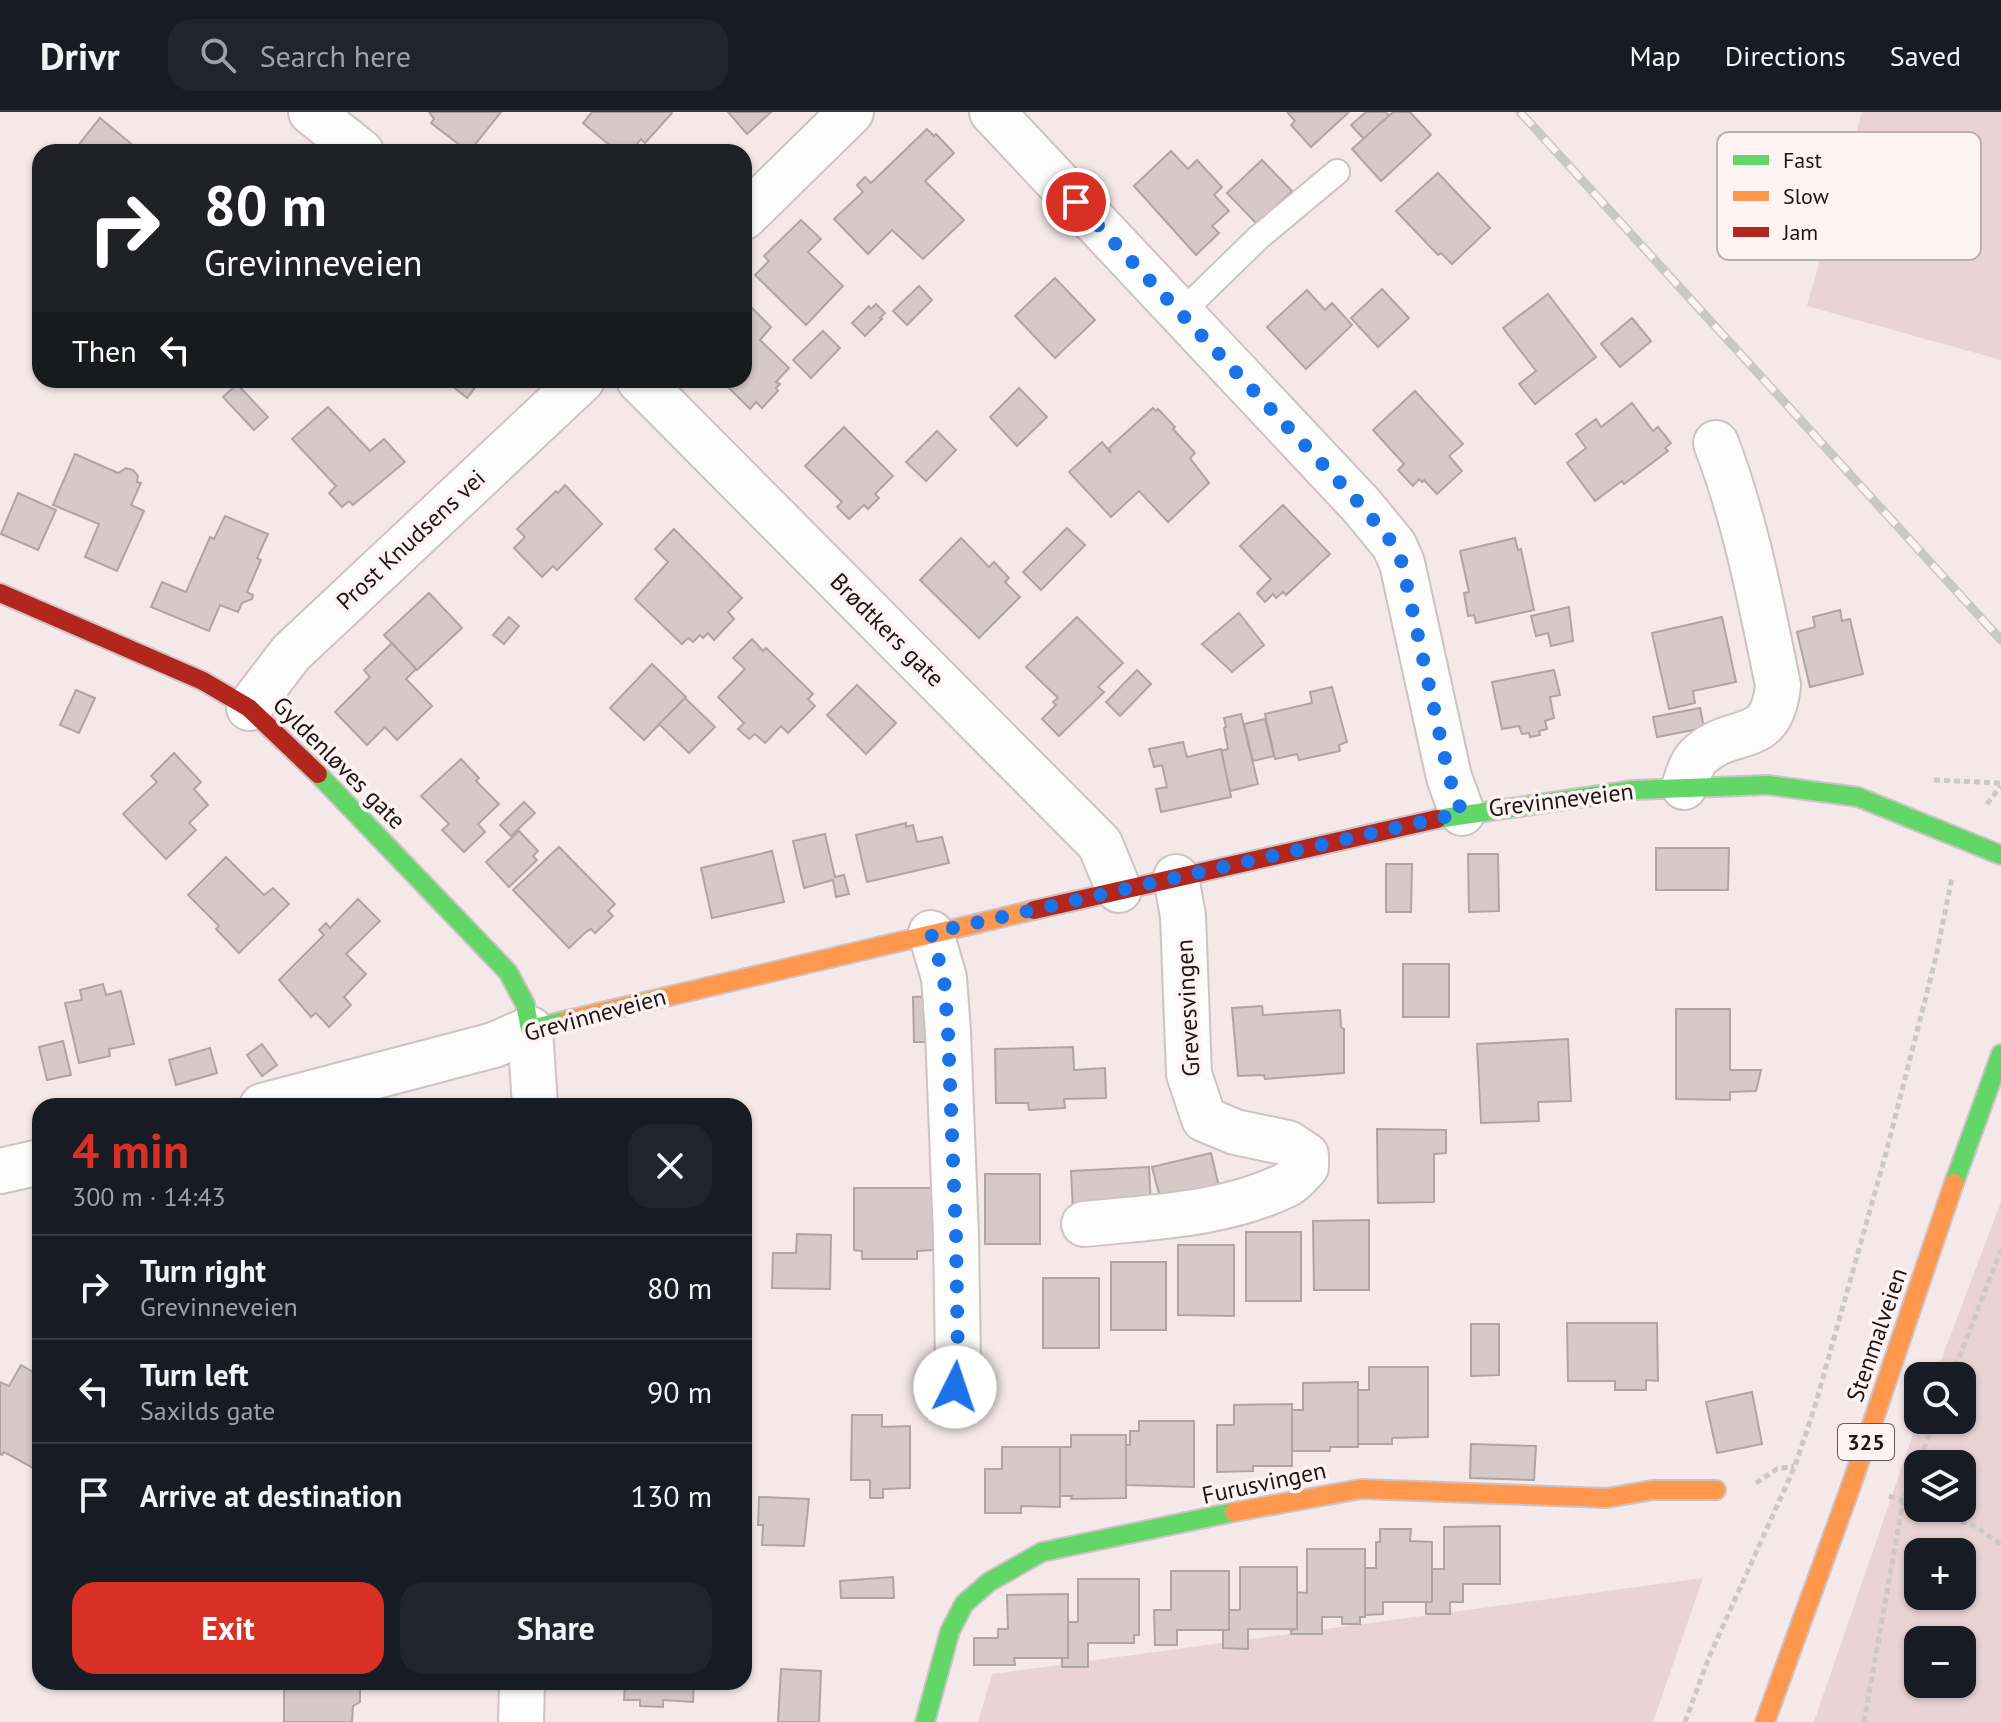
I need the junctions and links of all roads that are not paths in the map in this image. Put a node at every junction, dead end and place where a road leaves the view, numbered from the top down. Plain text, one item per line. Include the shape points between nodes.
1 (311, 112) edge
2 (851, 112) edge
3 (992, 112) edge
4 (351, 144) edge
5 (1337, 172) dead end
6 (752, 209) edge
7 (1180, 314) junction
8 (573, 388) edge
9 (647, 388) edge
10 (1716, 443) dead end
11 (0, 593) edge
12 (249, 708) junction
13 (1684, 787) junction
14 (1462, 813) junction
15 (2001, 855) edge
16 (1176, 877) junction
17 (1119, 890) junction
18 (931, 933) junction
19 (530, 1029) junction
20 (2001, 1054) edge
21 (292, 1098) edge
22 (534, 1098) edge
23 (32, 1164) edge
24 (0, 1171) edge
25 (1084, 1224) dead end
26 (955, 1387) dead end
27 (1716, 1490) dead end
28 (522, 1690) edge
29 (521, 1722) edge
30 (925, 1722) edge
31 (1765, 1722) edge

1 - 4 street
2 - 6 street
3 - 7 street
5 - 7 lane via 1258,238
7 - 14 street via 1394,545
8 - 12 street, Prost Knudsens vei via 291,653
9 - 17 street, Brødtkers gate via 1100,844
10 - 13 street via 1751,554 1778,685 1770,718 1700,754
11 - 12 main road, Gyldenløves gate via 203,681
12 - 19 main road, Gyldenløves gate via 508,972 525,1004
13 - 14 main road, Grevinneveien
13 - 15 main road, Grevinneveien via 1768,785 1858,797
14 - 16 main road, Grevinneveien
16 - 17 main road, Grevinneveien
16 - 25 street, Grevesvingen via 1183,916 1189,1074 1204,1119 1288,1143 1306,1155 1306,1167 1291,1183 1194,1213
17 - 18 main road, Grevinneveien
18 - 19 main road, Grevinneveien
18 - 26 street via 944,978 948,1032
19 - 21 street, Grevinneveien via 494,1045
19 - 22 street
20 - 31 main road, Stenmalveien / 325
23 - 24 street
27 - 30 main road, Furusvingen via 1652,1490 1607,1498 1361,1489 1042,1552 1010,1568 965,1602 944,1649
28 - 29 street

